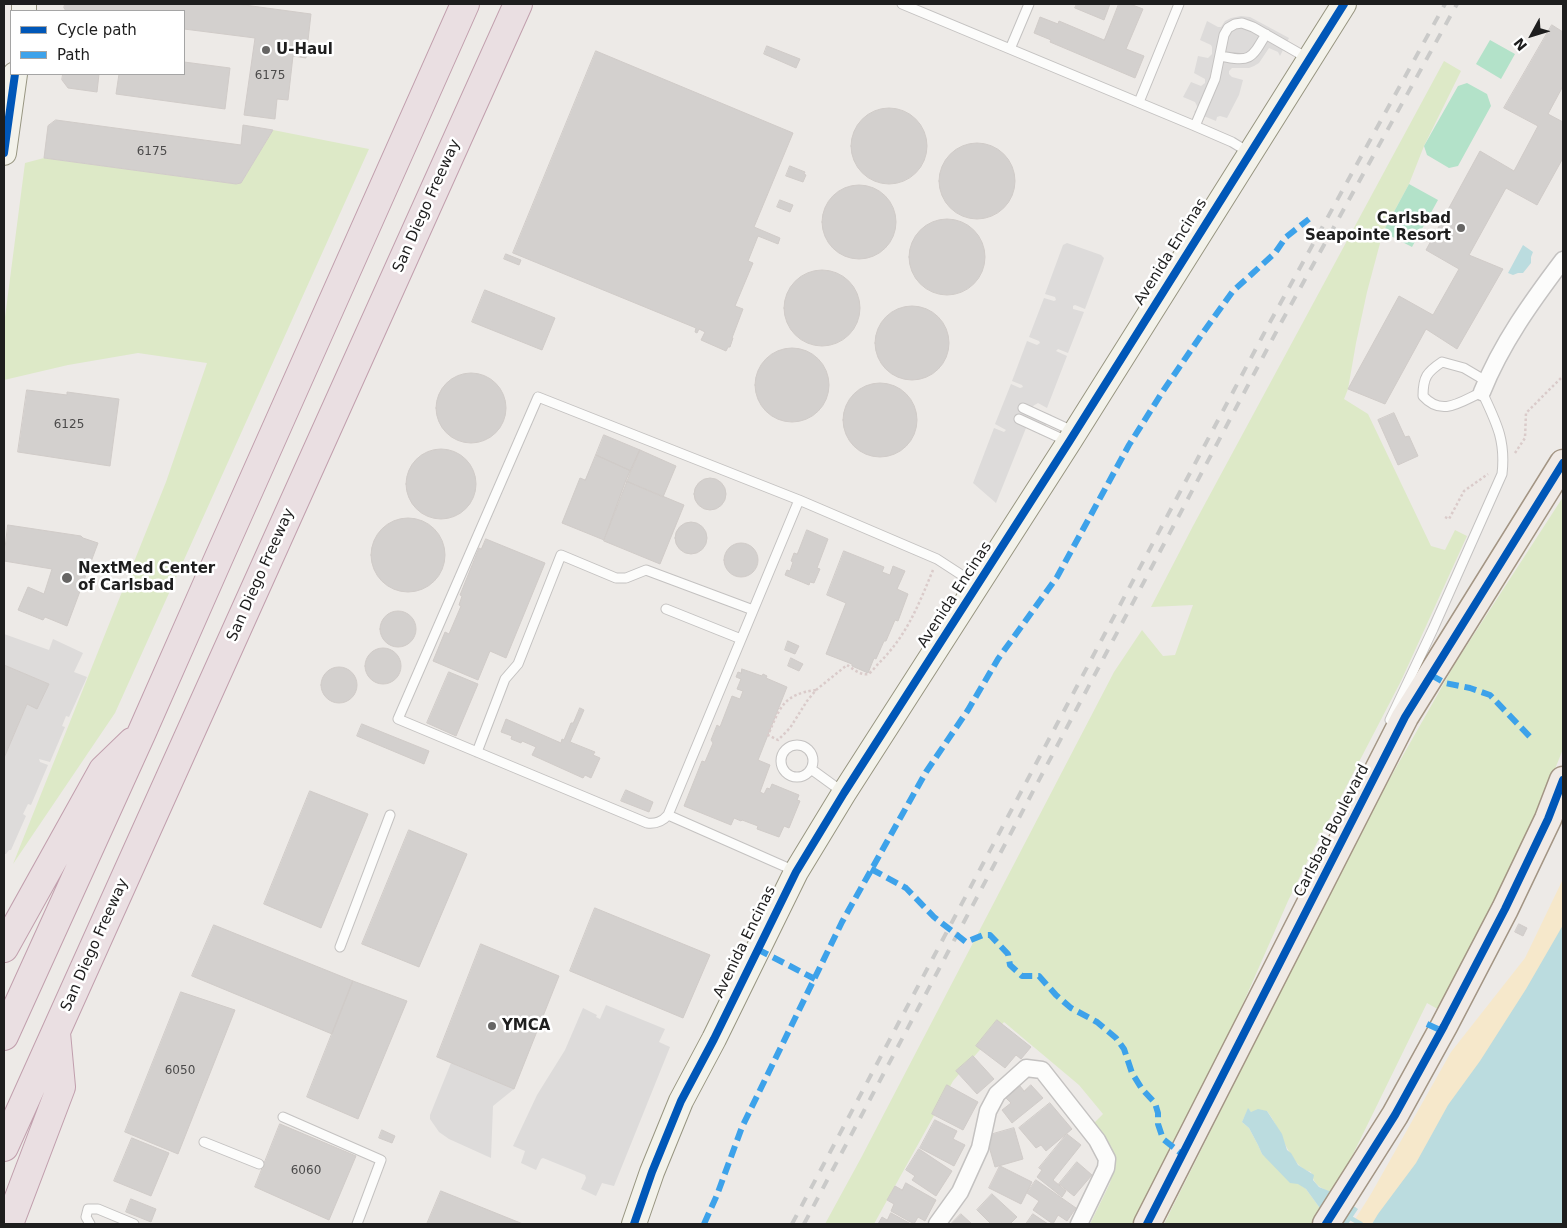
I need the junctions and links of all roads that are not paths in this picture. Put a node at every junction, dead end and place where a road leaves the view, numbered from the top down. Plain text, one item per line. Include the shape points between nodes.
1 (464, 4) edge
2 (518, 4) edge
3 (902, 4) edge
4 (1028, 4) edge
5 (1179, 4) edge
6 (1344, 4) edge
7 (1266, 34) junction
8 (1010, 49) junction
9 (1220, 56) junction
10 (1310, 59) junction
11 (15, 75) edge
12 (1139, 102) junction
13 (1195, 126) junction
14 (4, 153) edge
15 (1250, 153) junction
16 (1563, 260) edge
17 (1484, 387) junction
18 (1023, 408) dead end
19 (1019, 419) dead end
20 (1072, 437) junction
21 (1563, 463) edge
22 (798, 500) junction
23 (978, 585) junction
24 (666, 610) dead end
25 (753, 610) junction
26 (741, 639) junction
27 (1386, 729) dead end
28 (142, 732) junction
29 (477, 752) junction
30 (811, 769) dead end
31 (1366, 774) dead end
32 (1563, 780) edge
33 (844, 793) junction
34 (390, 815) dead end
35 (668, 816) junction
36 (796, 872) junction
37 (1290, 944) junction
38 (340, 946) dead end
39 (4, 948) edge
40 (56, 1031) junction
41 (4, 1036) edge
42 (283, 1117) dead end
43 (204, 1142) dead end
44 (4, 1147) edge
45 (259, 1164) dead end
46 (8, 1224) edge
47 (90, 1224) edge
48 (134, 1224) edge
49 (357, 1224) edge
50 (634, 1224) edge
51 (937, 1224) edge
52 (1079, 1224) edge
53 (1147, 1224) edge
54 (1326, 1224) edge

1 - 28 highway
2 - 40 highway, San Diego Freeway
3 - 8 lane
4 - 8 lane
5 - 12 lane
6 - 10 street, Avenida Encinas
7 - 9 lane via 1253,55 1246,59
7 - 9 lane via 1253,26 1235,24 1224,36
7 - 10 lane
8 - 12 lane
9 - 13 lane via 1215,79
10 - 15 street, Avenida Encinas
11 - 14 street
12 - 13 lane
13 - 15 lane
15 - 20 street, Avenida Encinas
16 - 17 street via 1506,341
17 - 17 lane via 1464,368 1442,362 1429,370 1423,383 1423,396 1443,408
17 - 27 lane via 1504,451 1502,474
18 - 20 lane
19 - 20 lane
20 - 23 street, Avenida Encinas
21 - 37 main road, Carlsbad Boulevard via 1405,717
22 - 23 lane via 937,559
22 - 25 lane
22 - 29 lane via 538,397 398,719
23 - 33 street, Avenida Encinas
24 - 26 lane
25 - 26 lane
25 - 29 lane via 646,570 616,578 561,555 518,664 505,679
26 - 35 lane
28 - 39 highway via 103,770
28 - 41 highway
29 - 35 lane via 647,823 654,824
30 - 33 lane
31 - 37 lane
32 - 54 main road via 1505,909 1444,1026 1394,1115
33 - 36 street, Avenida Encinas
34 - 38 lane
35 - 36 lane
36 - 50 street, Avenida Encinas via 681,1101
37 - 53 main road, Carlsbad Boulevard
40 - 44 highway, San Diego Freeway
40 - 46 highway via 61,1087
42 - 49 lane via 381,1160
43 - 45 lane
47 - 48 lane via 86,1217 88,1209 98,1209
51 - 52 street via 960,1192 980,1148 988,1111 997,1094 1026,1068 1042,1070 1098,1140 1107,1159 1106,1168

